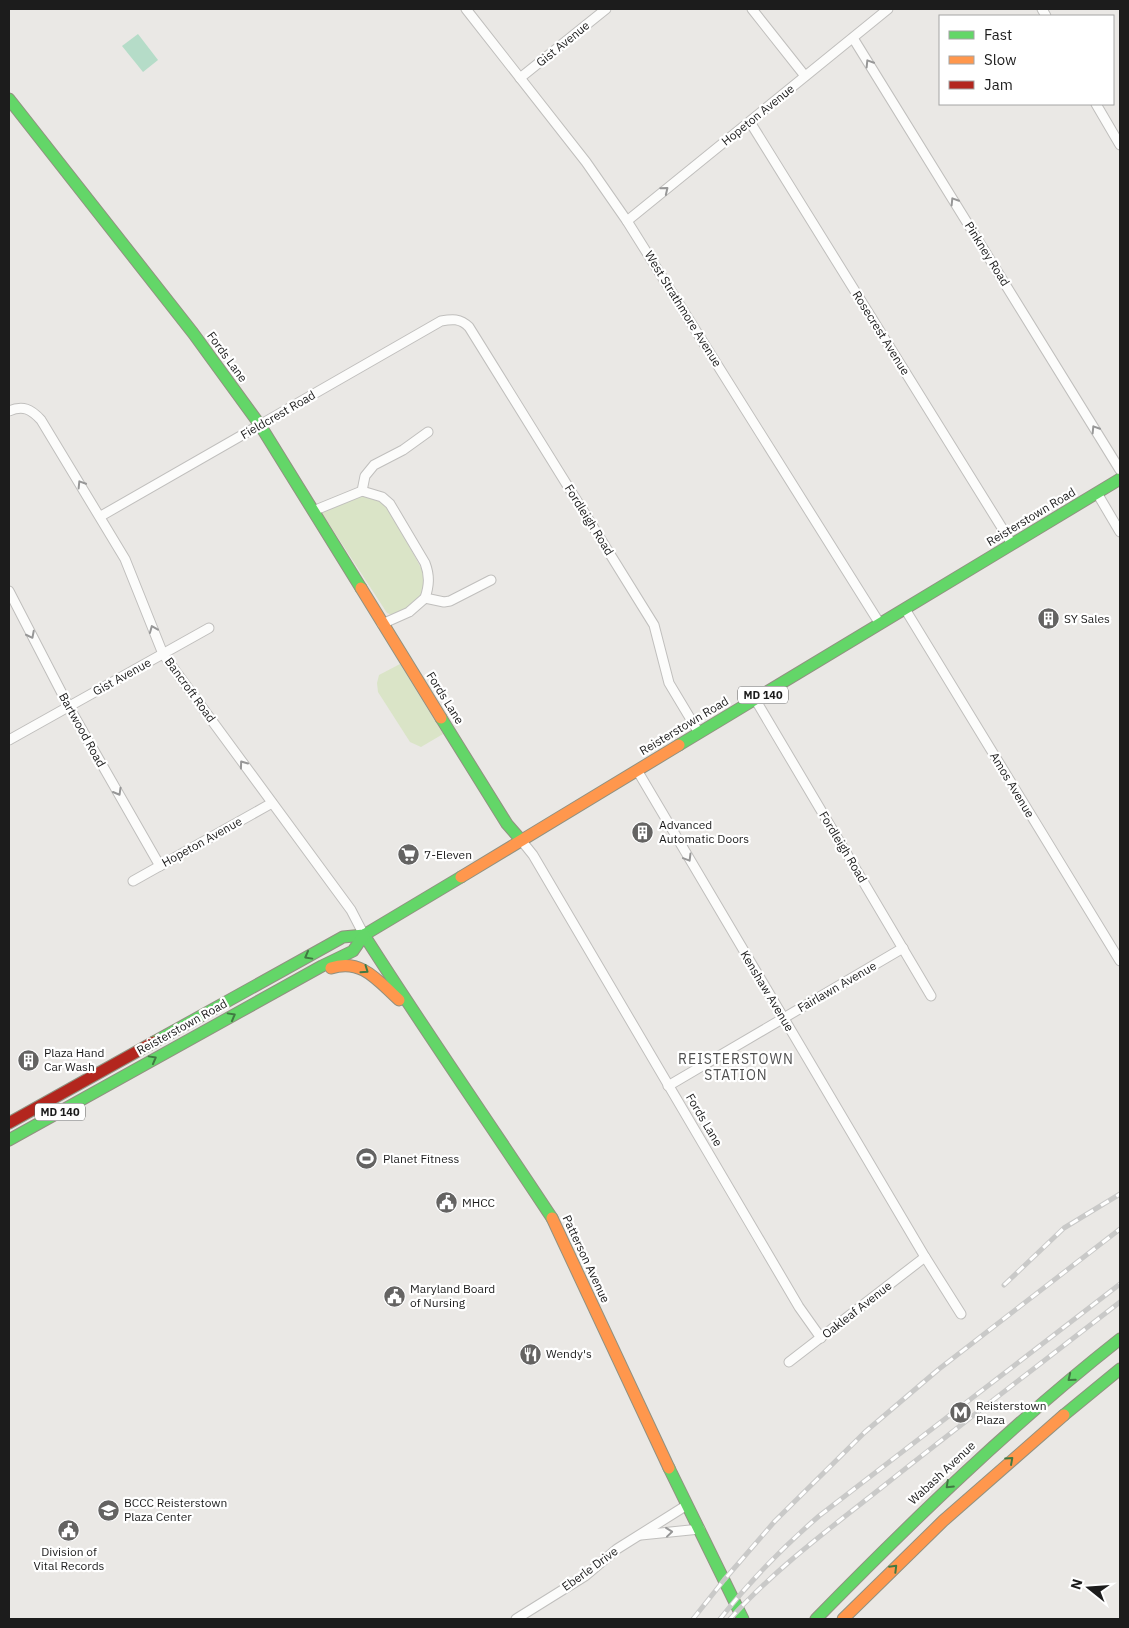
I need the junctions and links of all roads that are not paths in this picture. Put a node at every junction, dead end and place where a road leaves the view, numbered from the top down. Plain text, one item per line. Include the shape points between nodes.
1 (466, 9) edge
2 (606, 9) edge
3 (752, 9) edge
4 (888, 9) edge
5 (853, 38) junction
6 (804, 76) junction
7 (520, 78) junction
8 (9, 99) edge
9 (1097, 105) edge
10 (750, 122) junction
11 (1120, 145) edge
12 (627, 220) junction
13 (457, 319) joint
14 (9, 411) edge
15 (260, 425) junction
16 (428, 432) dead end
17 (1120, 470) edge
18 (1120, 479) edge
19 (362, 491) junction
20 (1097, 493) junction
21 (313, 511) junction
22 (101, 516) junction
23 (1120, 532) edge
24 (1012, 544) junction
25 (491, 580) dead end
26 (9, 591) edge
27 (424, 598) junction
28 (905, 609) junction
29 (382, 624) junction
30 (880, 624) junction
31 (209, 628) dead end
32 (163, 654) junction
33 (755, 699) junction
34 (68, 707) junction
35 (699, 733) junction
36 (9, 740) edge
37 (637, 770) junction
38 (272, 803) junction
39 (521, 840) junction
40 (160, 866) junction
41 (133, 881) dead end
42 (364, 935) junction
43 (903, 948) junction
44 (1120, 961) edge
45 (931, 996) dead end
46 (256, 1003) junction
47 (412, 1011) junction
48 (783, 1019) junction
49 (129, 1056) junction
50 (668, 1086) junction
51 (88, 1096) junction
52 (9, 1122) edge
53 (9, 1140) edge
54 (925, 1257) junction
55 (961, 1314) dead end
56 (821, 1338) junction
57 (1120, 1339) edge
58 (789, 1362) dead end
59 (1120, 1369) edge
60 (687, 1505) junction
61 (700, 1529) junction
62 (638, 1536) junction
63 (728, 1589) junction
64 (844, 1590) junction
65 (516, 1619) edge
66 (735, 1619) edge
67 (743, 1619) edge
68 (752, 1619) edge
69 (805, 1619) edge
70 (816, 1619) edge
71 (845, 1619) edge

1 - 7 street, West Strathmore Avenue
2 - 7 street, Gist Avenue
3 - 6 street
4 - 5 street, Hopeton Avenue
5 - 6 street, Hopeton Avenue
17 -> 5 street, Pinkney Road
6 - 10 street, Hopeton Avenue
7 - 12 street, West Strathmore Avenue
8 - 15 main road, Fords Lane via 193,333
9 - 11 street
12 -> 10 street, Hopeton Avenue
10 - 24 street, Rosecrest Avenue
12 - 30 street, West Strathmore Avenue
13 - 15 street, Fieldcrest Road via 441,321
13 - 35 street, Fordleigh Road via 469,327 654,625 669,683
22 -> 14 street, Bancroft Road via 36,414 24,408
15 - 21 main road, Fords Lane
15 - 22 street, Fieldcrest Road
16 - 19 street via 374,466 365,476
18 - 20 main road, Reisterstown Road / MD 140
19 - 21 street
19 - 27 street via 382,497 390,504 415,546 428,571 428,589
20 - 23 street
20 - 24 main road, Reisterstown Road / MD 140
21 - 29 main road, Fords Lane
32 -> 22 street, Bancroft Road via 125,559
24 - 28 main road, Reisterstown Road / MD 140
25 - 27 street via 450,601
26 -> 34 street, Bartwood Road
27 - 29 street via 409,612
28 - 30 main road, Reisterstown Road / MD 140
28 - 44 street, Amos Avenue
29 - 39 main road, Fords Lane via 507,824
30 - 33 main road, Reisterstown Road / MD 140
31 - 32 street, Gist Avenue
32 - 34 street, Gist Avenue
38 -> 32 street, Bancroft Road
33 - 35 main road, Reisterstown Road / MD 140
33 - 43 street, Fordleigh Road
34 - 36 street, Gist Avenue
34 -> 40 street, Bartwood Road
35 - 37 main road, Reisterstown Road / MD 140
37 - 39 main road, Reisterstown Road / MD 140
37 -> 48 street, Kenshaw Avenue
38 - 40 street, Hopeton Avenue
38 - 42 street, Bancroft Road via 351,910
39 - 42 main road, Reisterstown Road / MD 140
39 - 50 street, Fords Lane via 533,855
40 - 41 street, Hopeton Avenue
42 - 46 main road, Reisterstown Road / MD 140 via 353,951
42 - 47 main road, Patterson Avenue
42 -> 49 main road, Reisterstown Road / MD 140 via 342,937
43 - 45 street, Fordleigh Road
43 - 48 street, Fairlawn Avenue
46 -> 47 main road via 336,966 353,964 366,971
51 -> 46 main road, Reisterstown Road / MD 140
47 - 60 main road, Patterson Avenue via 552,1219
48 - 50 street, Fairlawn Avenue
48 - 54 street, Kenshaw Avenue
49 - 51 main road via 128,1066 102,1081
49 - 52 main road, Reisterstown Road / MD 140
50 - 56 street, Fords Lane via 799,1307
51 - 53 main road, Reisterstown Road / MD 140
54 - 55 street, Kenshaw Avenue
54 - 56 street, Oakleaf Avenue
56 - 58 street, Oakleaf Avenue
57 -> 64 main road, Wabash Avenue via 1016,1424 946,1487
71 -> 59 main road via 928,1535 1026,1446
60 - 61 main road, Patterson Avenue
60 - 62 street, Eberle Drive
62 -> 61 street, Eberle Drive
61 - 63 main road, Patterson Avenue
62 - 65 street, Eberle Drive via 616,1549 585,1576
63 - 66 main road
63 - 67 main road, Patterson Avenue
63 - 68 main road
64 - 69 main road
64 - 70 main road, Wabash Avenue

